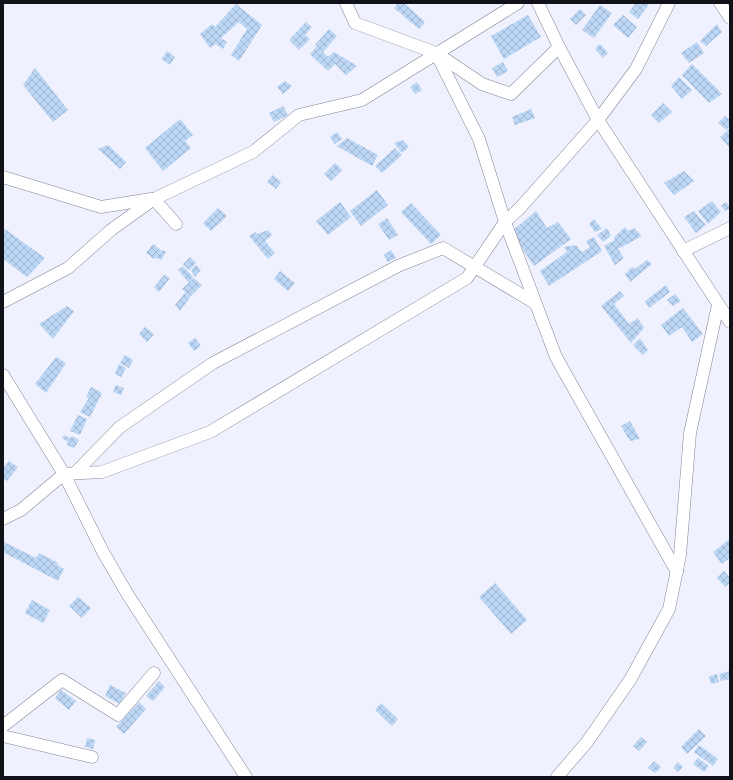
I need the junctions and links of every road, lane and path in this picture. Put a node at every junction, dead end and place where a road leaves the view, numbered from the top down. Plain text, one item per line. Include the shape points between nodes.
1 (346, 3) edge
2 (518, 3) edge
3 (538, 3) edge
4 (670, 3) edge
5 (720, 3) edge
6 (730, 18) edge
7 (559, 47) junction
8 (436, 53) junction
9 (598, 120) junction
10 (3, 177) edge
11 (154, 199) junction
12 (505, 222) junction
13 (176, 224) dead end
14 (730, 228) edge
15 (683, 251) junction
16 (475, 266) junction
17 (3, 302) edge
18 (536, 302) junction
19 (718, 305) junction
20 (730, 322) edge
21 (3, 375) edge
22 (70, 474) junction
23 (3, 518) edge
24 (677, 572) junction
25 (154, 673) dead end
26 (3, 726) edge
27 (3, 736) edge
28 (92, 757) dead end
29 (246, 777) edge
30 (556, 777) edge

1 - 8 street via 355,22
2 - 8 street
3 - 7 street
4 - 9 street via 636,69
5 - 6 street
7 - 8 street via 511,94 482,84
7 - 9 street
8 - 11 street via 362,100 299,115 253,152
8 - 12 street via 479,139
9 - 12 street
9 - 15 street
10 - 11 street via 101,207
11 - 13 street
11 - 17 street via 111,230 68,268
12 - 16 street
12 - 18 street
14 - 15 street
15 - 19 street
16 - 18 street
16 - 22 street via 466,278 210,432 102,472
16 - 22 street via 443,248 398,266 213,363 120,427
18 - 24 street via 556,357
19 - 20 street
19 - 24 street via 690,433
21 - 22 street
22 - 23 street via 21,510
22 - 29 street via 103,552
24 - 30 street via 669,609 630,680 587,742
25 - 26 street via 118,715 62,680
27 - 28 street

